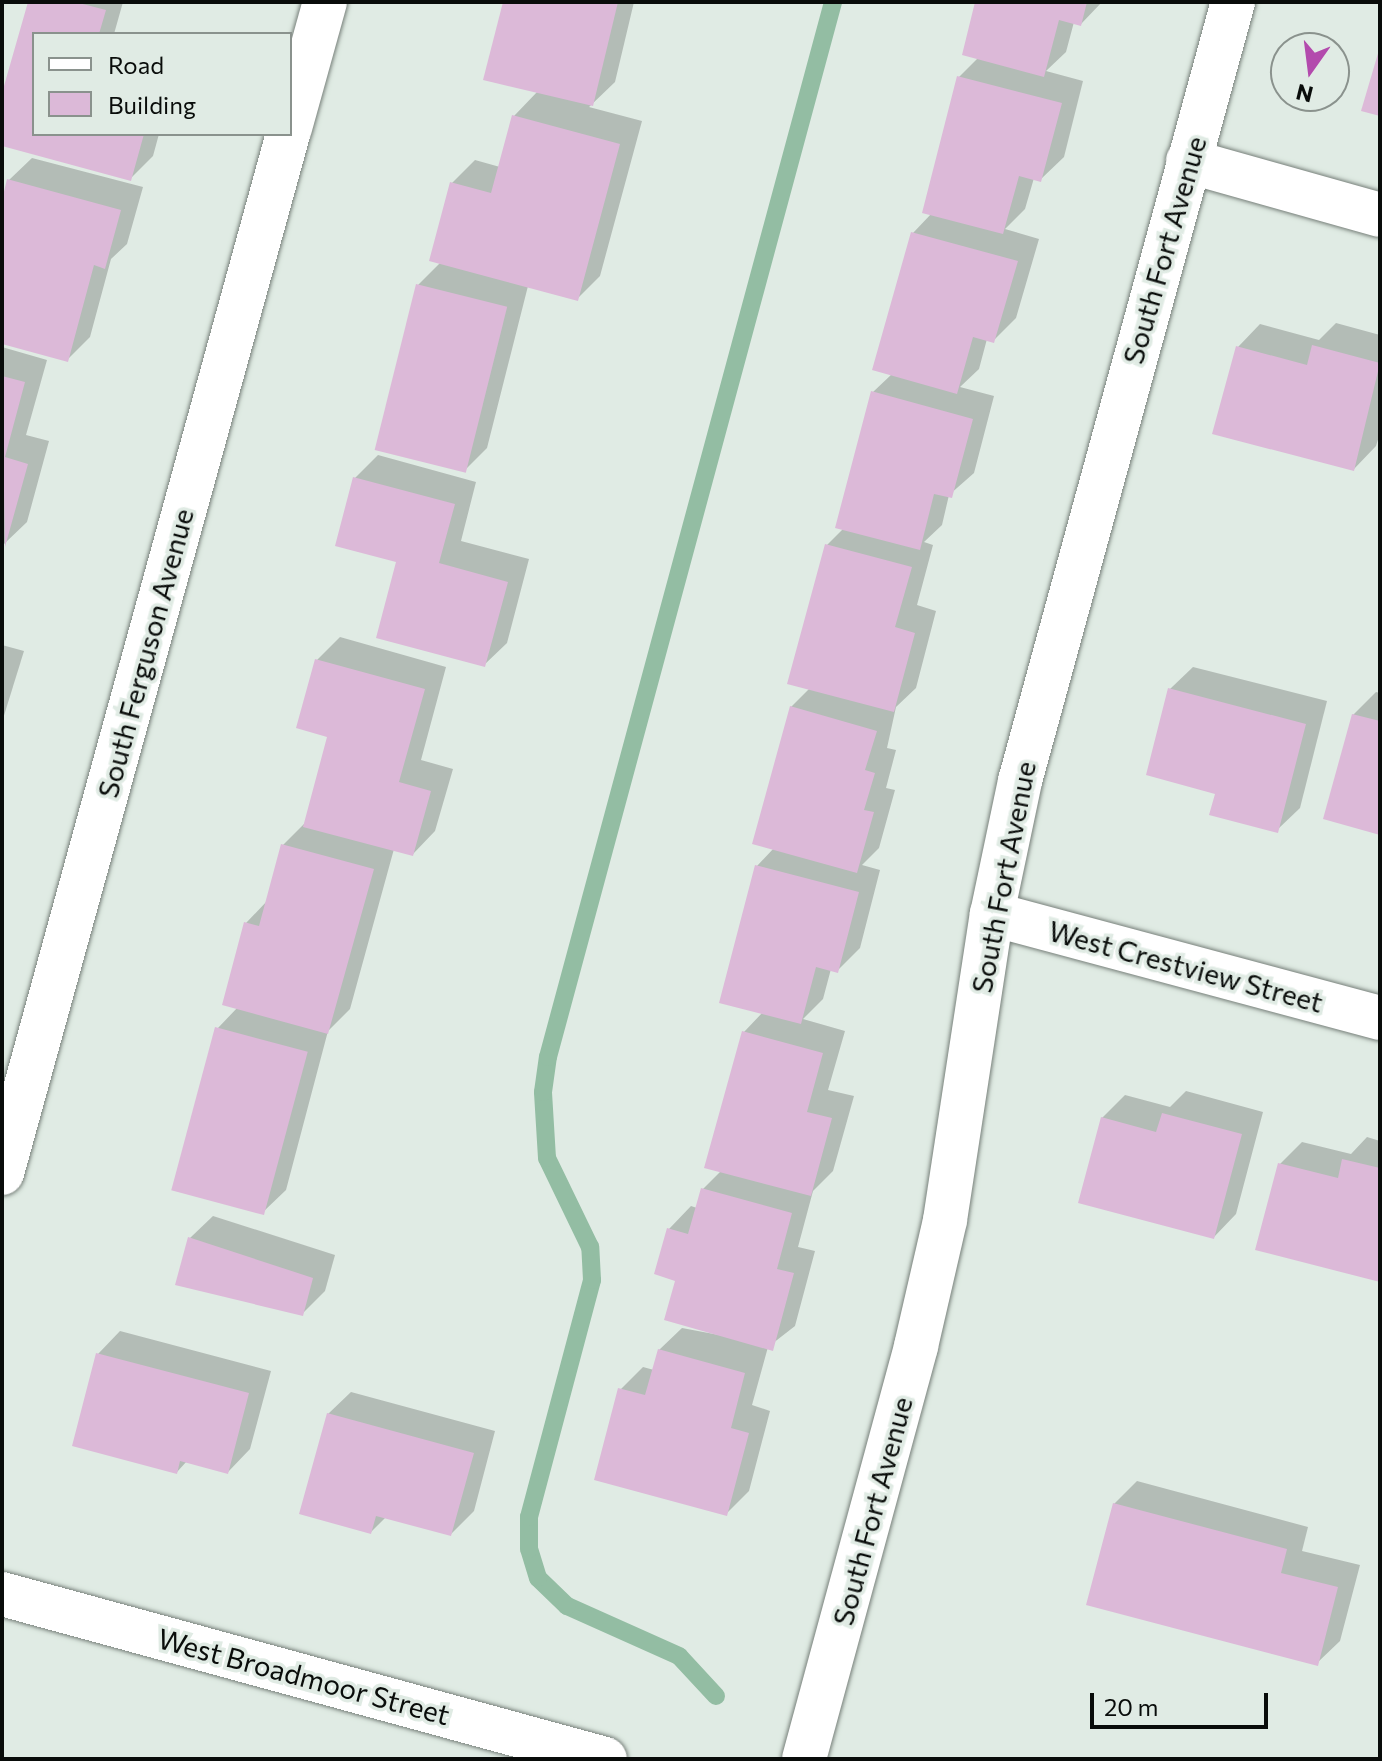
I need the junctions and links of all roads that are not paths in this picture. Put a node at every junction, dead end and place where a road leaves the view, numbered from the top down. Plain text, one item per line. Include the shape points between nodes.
1 (325, 2) edge
2 (1233, 2) edge
3 (292, 120) edge
4 (288, 136) edge
5 (1188, 161) junction
6 (1380, 215) edge
7 (992, 914) junction
8 (1380, 1018) edge
9 (2, 1173) edge
10 (2, 1594) edge
11 (605, 1759) edge
12 (804, 1759) edge

1 - 3 street, South Ferguson Avenue
2 - 5 street, South Fort Avenue
4 - 9 street, South Ferguson Avenue
5 - 6 street
5 - 7 street, South Fort Avenue via 1053,646
7 - 8 street, West Crestview Street
7 - 12 street, South Fort Avenue via 945,1220
10 - 11 street, West Broadmoor Street

